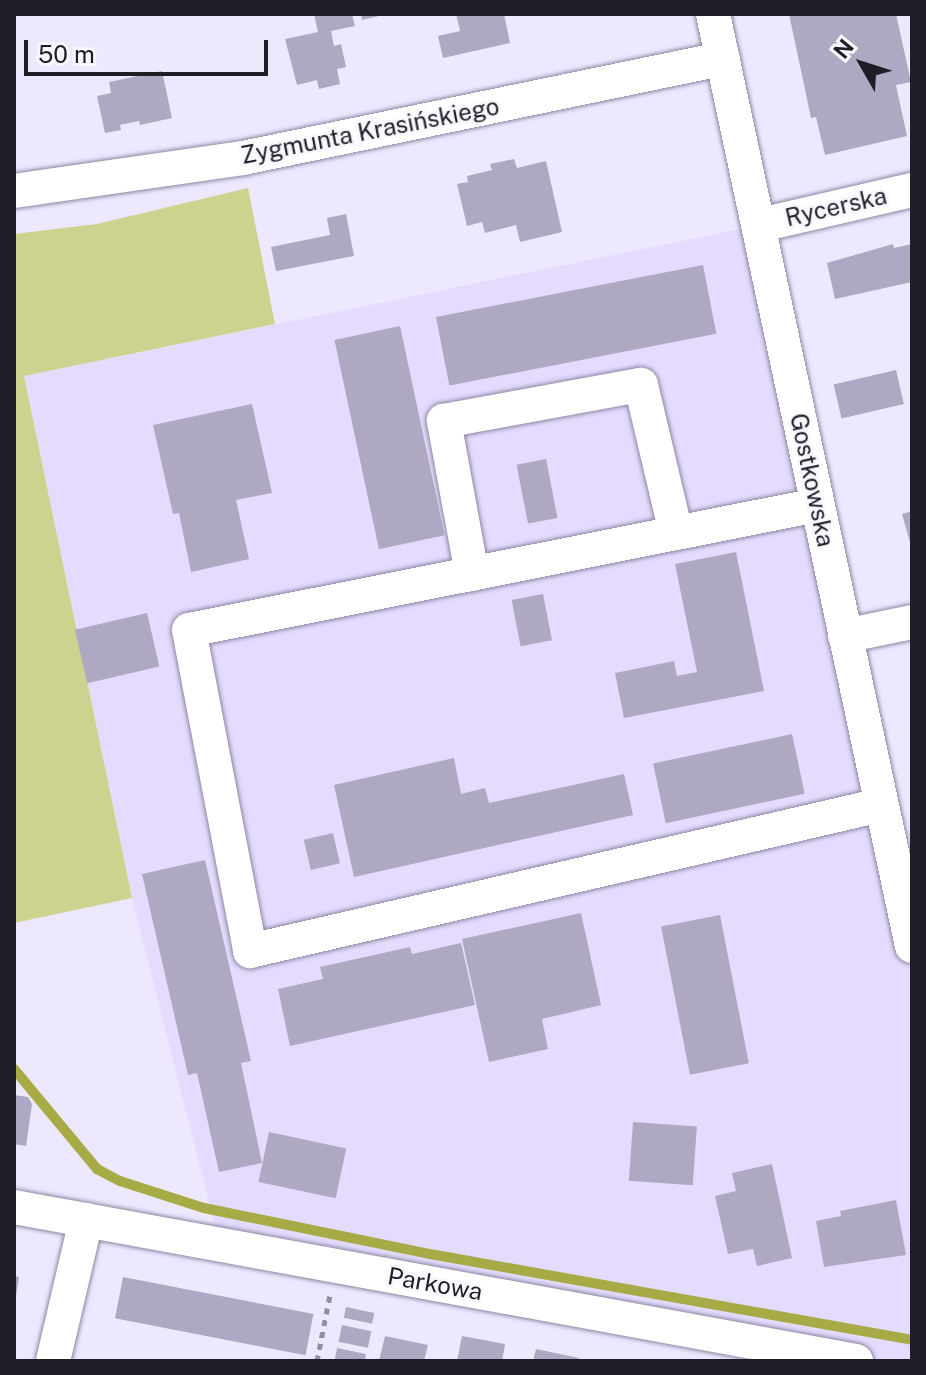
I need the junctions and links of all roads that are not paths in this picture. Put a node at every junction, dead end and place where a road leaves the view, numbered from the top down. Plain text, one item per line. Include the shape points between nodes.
1 (713, 14) edge
2 (723, 59) junction
3 (912, 190) edge
4 (14, 191) edge
5 (760, 225) junction
6 (817, 505) junction
7 (676, 533) junction
8 (472, 574) junction
9 (912, 622) edge
10 (845, 636) junction
11 (881, 805) junction
12 (912, 946) edge
13 (14, 1207) edge
14 (86, 1220) junction
15 (53, 1361) edge
16 (856, 1361) edge

1 - 2 street, Gostkowska
2 - 4 street, Zygmunta Krasińskiego via 243,158
2 - 5 street, Gostkowska
3 - 5 street, Rycerska
5 - 6 street, Gostkowska
6 - 7 street
6 - 10 street, Gostkowska
7 - 8 street
7 - 8 street via 641,385 444,421
8 - 11 street via 189,630 250,951
9 - 10 street
10 - 11 street, Gostkowska
11 - 12 street, Gostkowska
13 - 14 street, Parkowa
14 - 15 street
14 - 16 street, Parkowa

